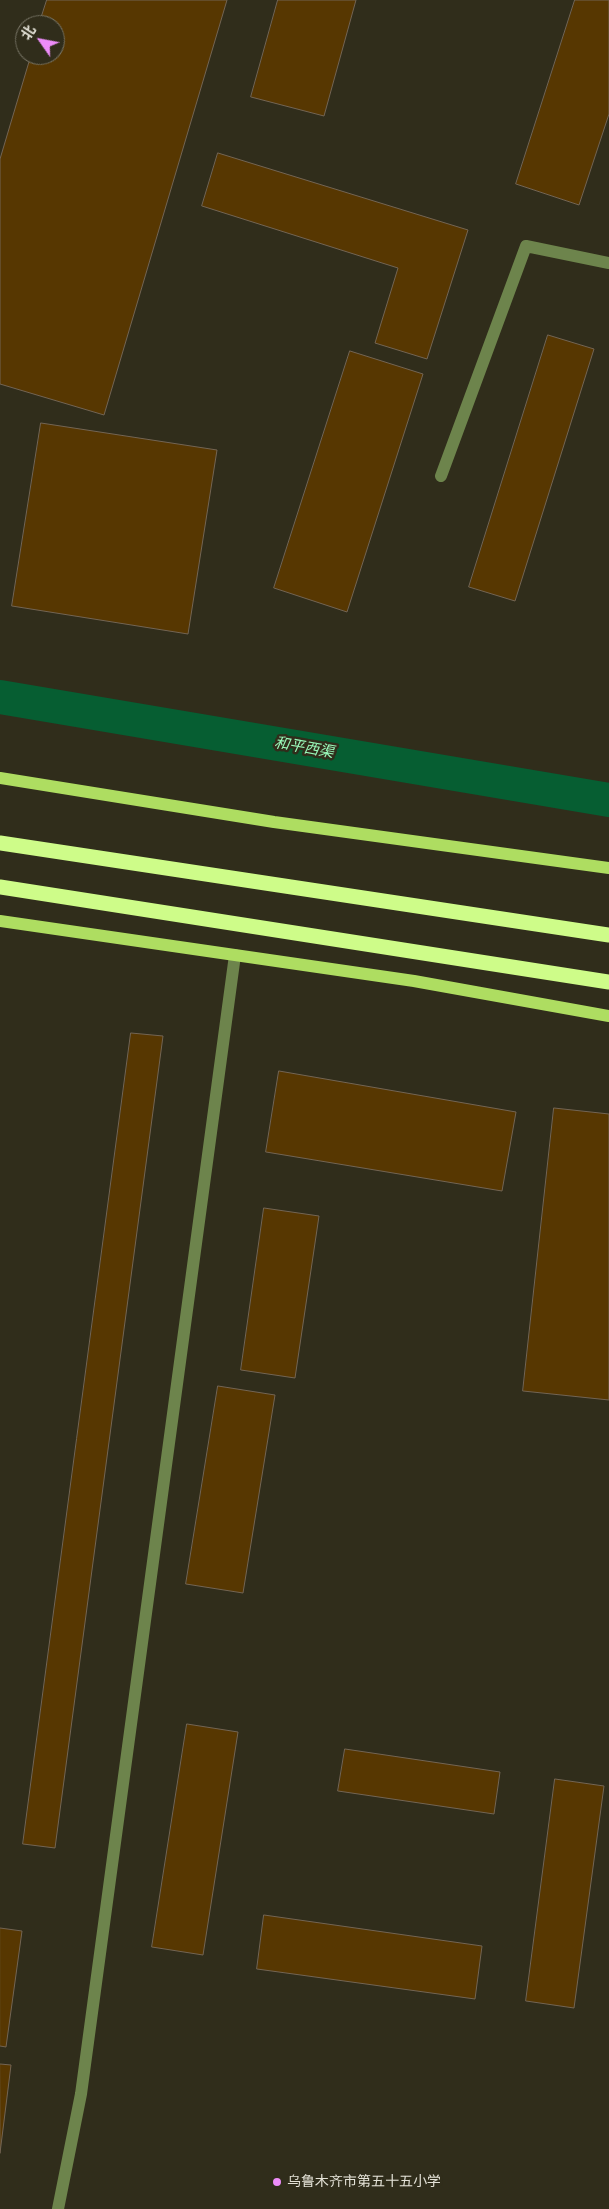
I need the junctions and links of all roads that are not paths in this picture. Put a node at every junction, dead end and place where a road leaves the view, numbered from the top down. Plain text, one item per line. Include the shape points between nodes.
1 (609, 263) edge
2 (441, 476) dead end
3 (0, 778) edge
4 (0, 843) edge
5 (609, 868) edge
6 (0, 887) edge
7 (0, 921) edge
8 (609, 934) edge
9 (235, 955) junction
10 (609, 982) edge
11 (609, 1016) edge
12 (58, 2209) edge

1 - 2 street via 526,246
3 - 5 main road via 274,822
4 - 8 highway
6 - 10 highway
7 - 9 main road
9 - 11 main road via 414,981
9 - 12 street via 81,2094

